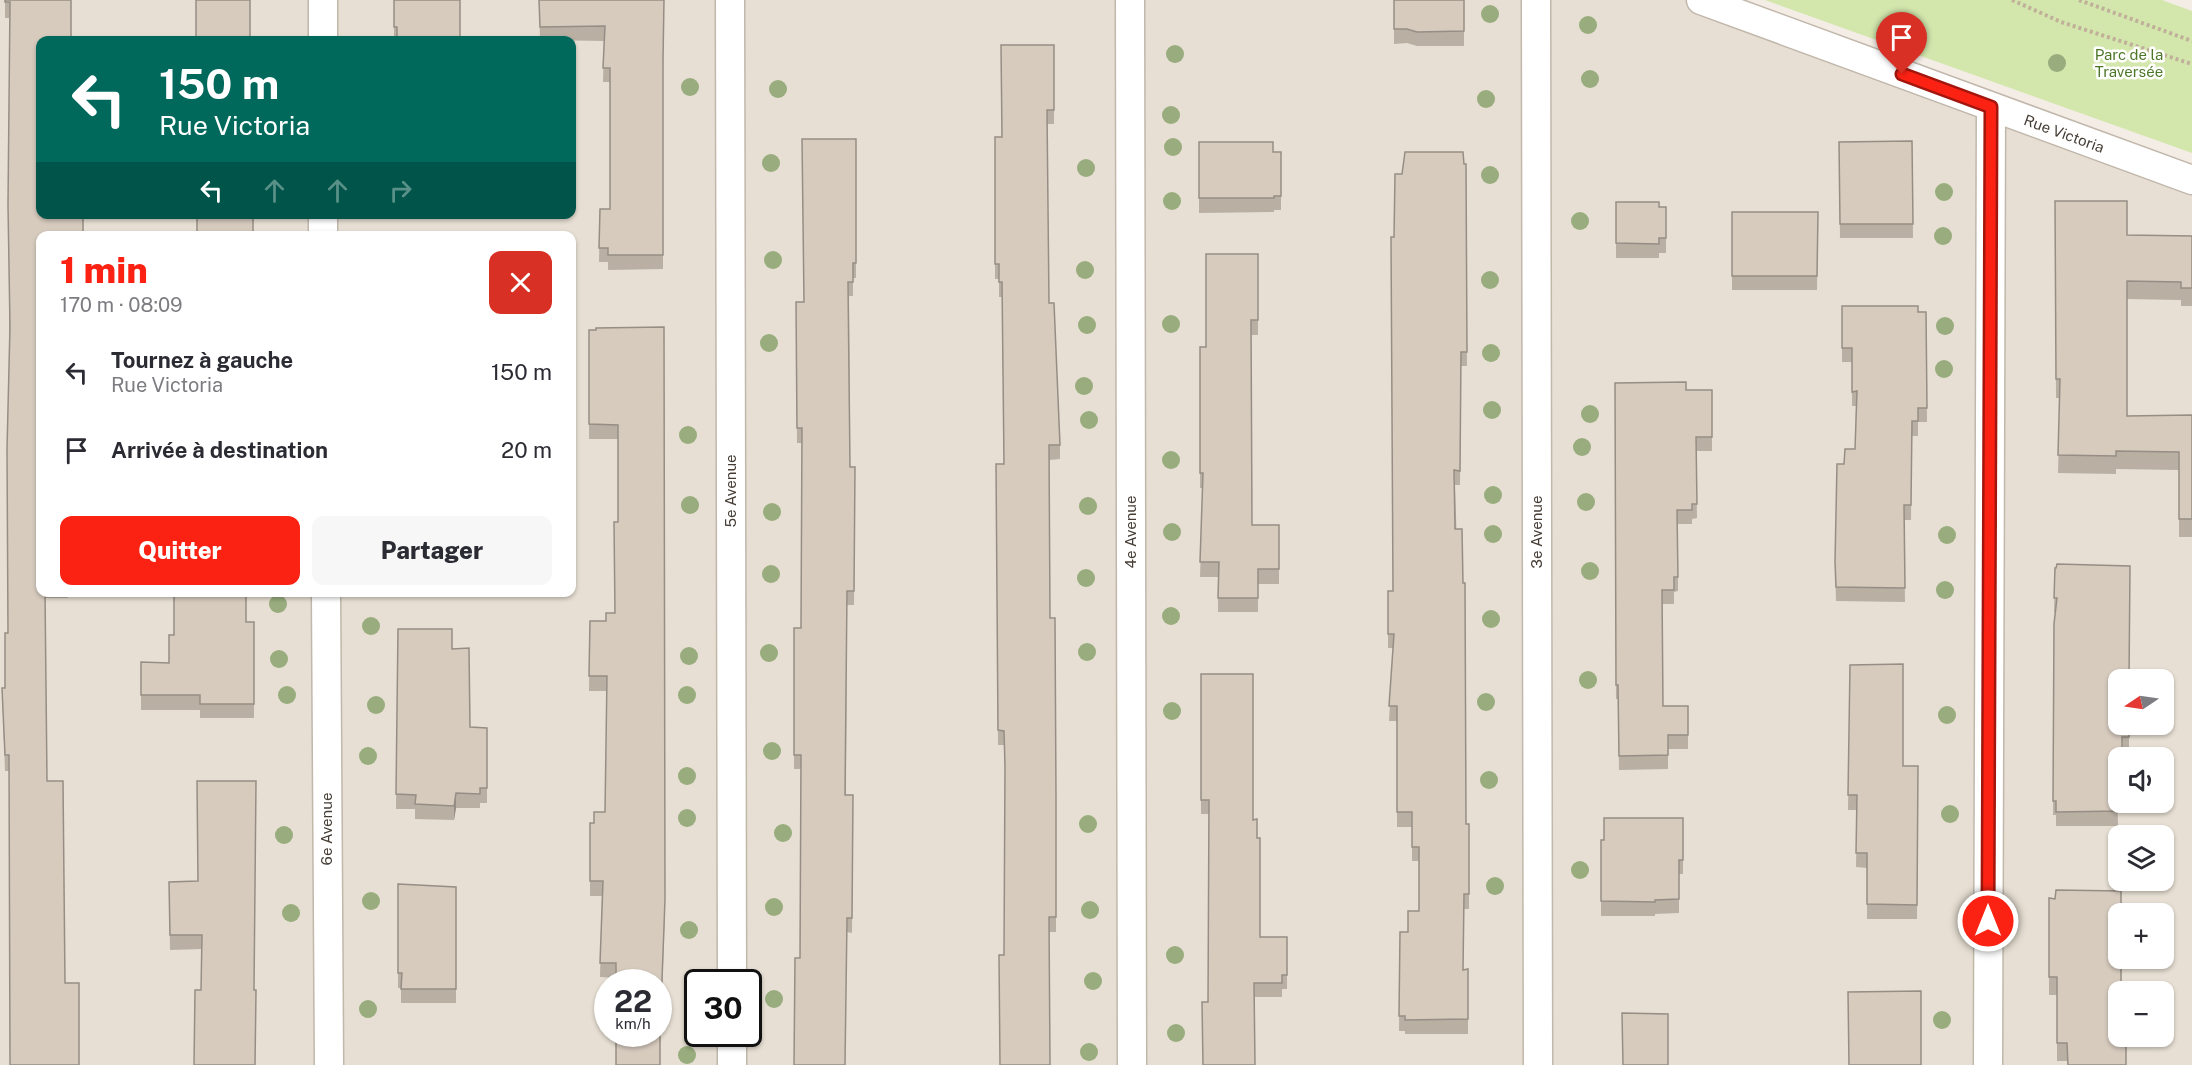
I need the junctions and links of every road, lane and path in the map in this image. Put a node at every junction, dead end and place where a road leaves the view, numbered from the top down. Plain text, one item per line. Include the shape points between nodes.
1 (323, 0) edge
2 (730, 0) edge
3 (1130, 0) edge
4 (1536, 0) edge
5 (1701, 0) edge
6 (2012, 0) edge
7 (2079, 0) edge
8 (323, 36) edge
9 (2192, 41) edge
10 (2192, 64) edge
11 (1991, 107) junction
12 (2192, 180) edge
13 (326, 597) edge
14 (732, 969) edge
15 (732, 1047) edge
16 (329, 1065) edge
17 (732, 1065) edge
18 (1132, 1065) edge
19 (1538, 1065) edge
20 (1988, 1065) edge

1 - 8 street
2 - 14 street, 5e Avenue
3 - 18 street, 4e Avenue
4 - 19 street, 3e Avenue
5 - 11 street, Rue Victoria
6 - 10 path via 2061,22
7 - 9 path
11 - 12 street, Rue Victoria
11 - 20 street
13 - 16 street, 6e Avenue
15 - 17 street

